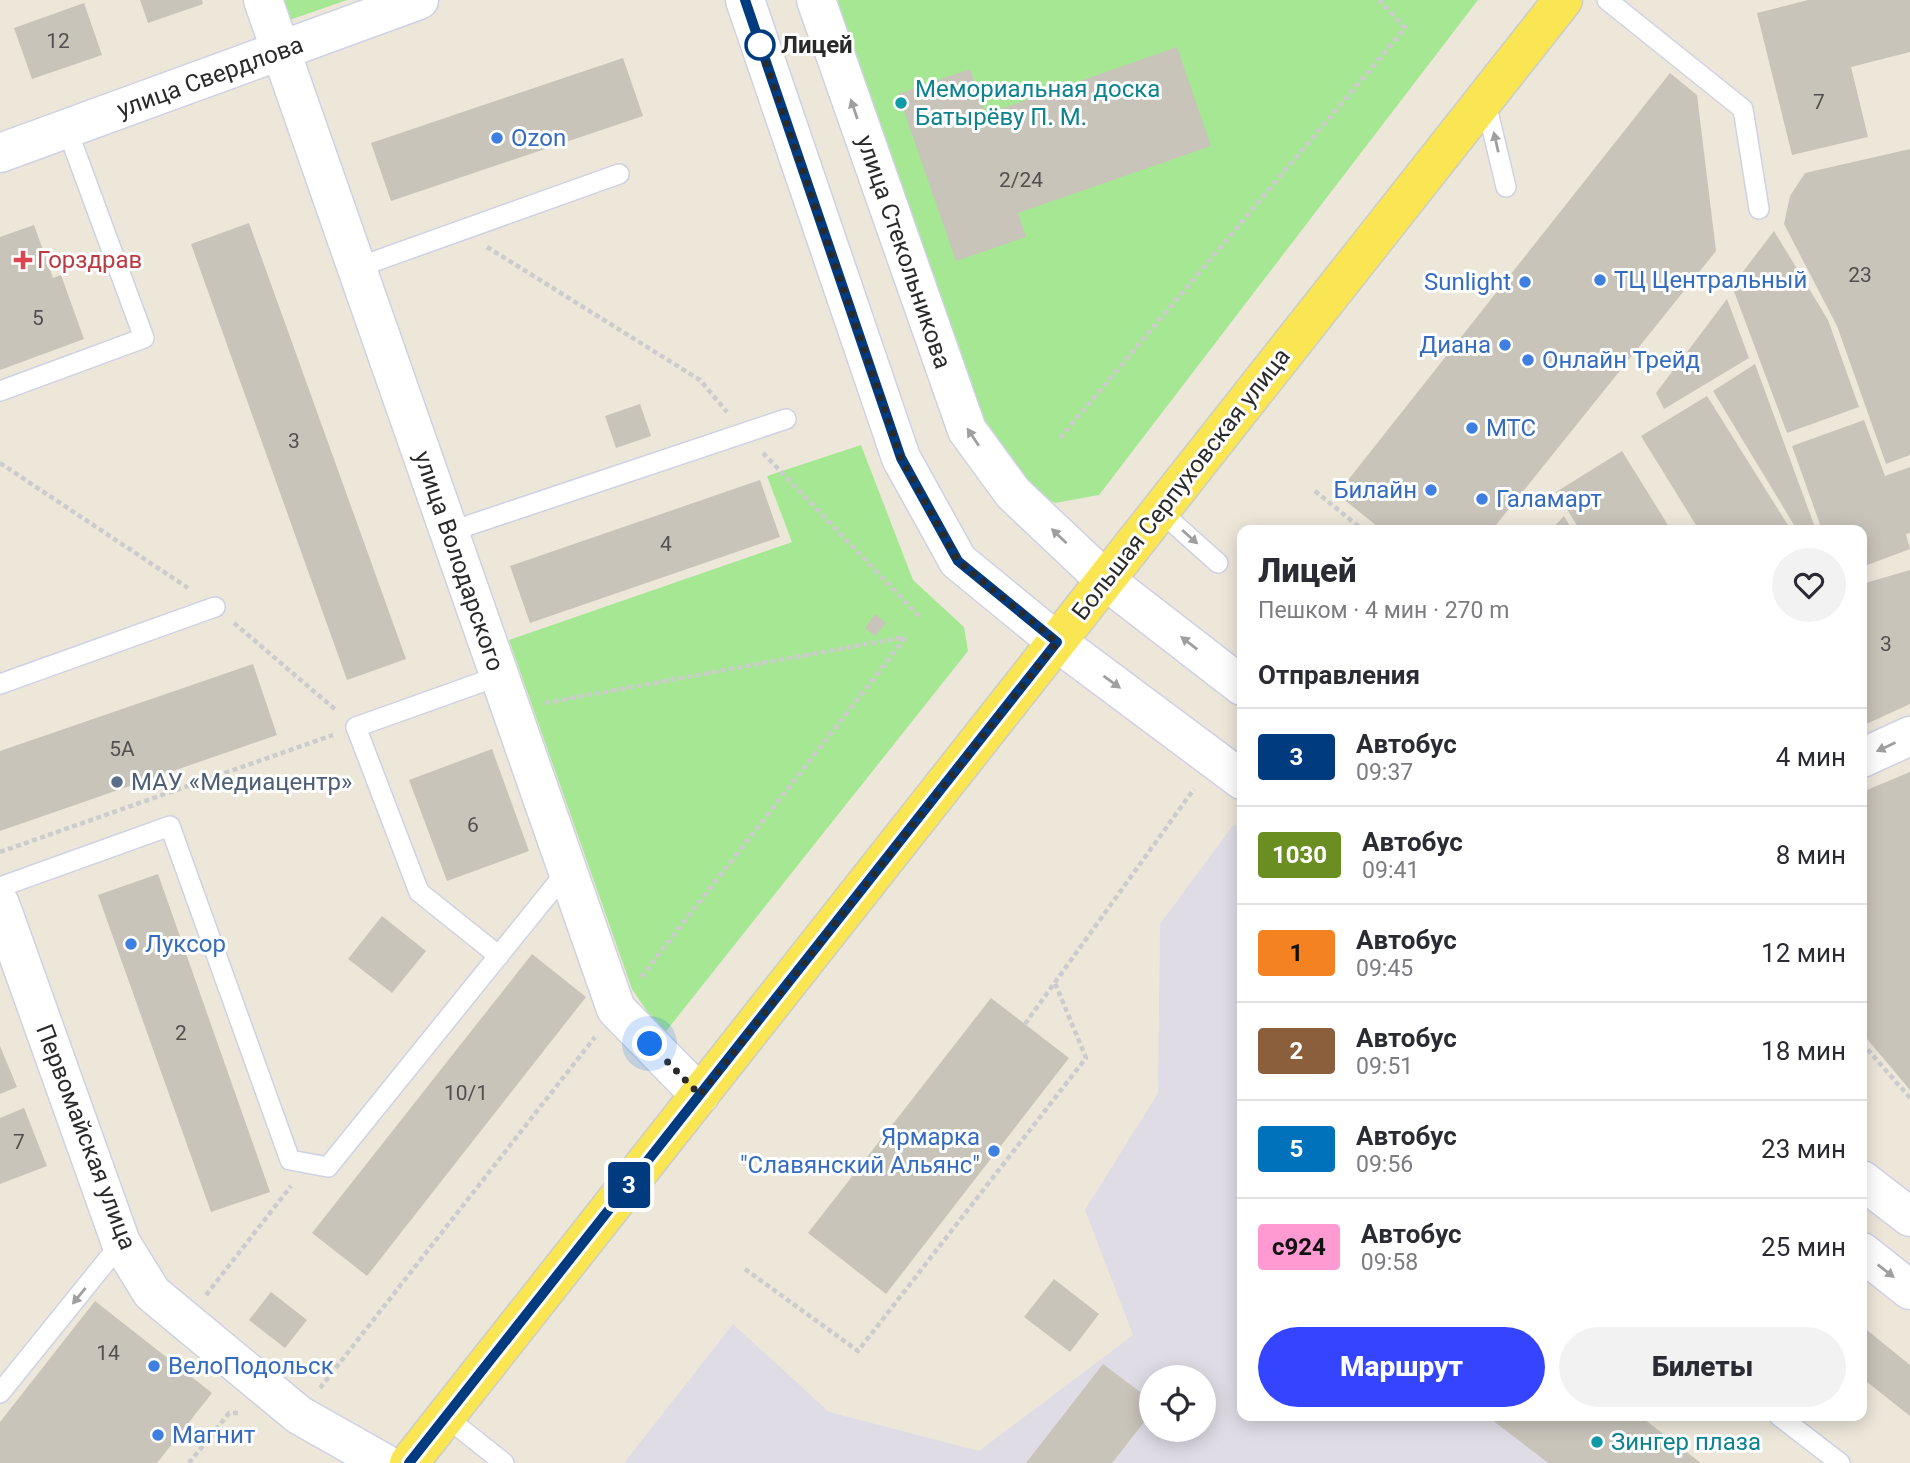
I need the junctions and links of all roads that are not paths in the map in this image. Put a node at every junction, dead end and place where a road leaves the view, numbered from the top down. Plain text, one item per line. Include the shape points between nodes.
1 (263, 0) edge
2 (419, 0) edge
3 (745, 0) edge
4 (816, 0) edge
5 (1563, 0) edge
6 (1607, 0) edge
7 (281, 51) junction
8 (1485, 98) junction
9 (67, 129) junction
10 (0, 153) edge
11 (619, 174) dead end
12 (1506, 187) dead end
13 (1759, 209) dead end
14 (356, 268) junction
15 (0, 391) edge
16 (786, 419) dead end
17 (1161, 512) junction
18 (449, 532) junction
19 (1219, 563) dead end
20 (1105, 580) junction
21 (215, 607) dead end
22 (1057, 642) junction
23 (1237, 682) edge
24 (0, 684) edge
25 (505, 693) junction
26 (1910, 736) edge
27 (1867, 756) edge
28 (1237, 775) edge
29 (567, 871) junction
30 (0, 887) edge
31 (0, 905) edge
32 (499, 956) junction
33 (700, 1095) junction
34 (1867, 1184) edge
35 (1910, 1217) edge
36 (121, 1243) junction
37 (1867, 1256) edge
38 (1910, 1290) edge
39 (0, 1393) edge
40 (445, 1416) junction
41 (1785, 1421) edge
42 (384, 1463) edge
43 (409, 1463) edge
44 (504, 1463) edge
45 (1840, 1463) edge

1 - 7 street, улица Володарского
2 - 7 street, улица Свердлова
3 - 22 street via 901,458 958,561
20 -> 4 street, улица Стекольникова via 1013,493 967,430
5 - 8 main road, Большая Серпуховская улица
6 - 13 lane via 1743,109
7 - 9 street, улица Свердлова
7 - 14 street, улица Володарского
12 -> 8 lane
8 - 17 main road, Большая Серпуховская улица
9 - 10 street, улица Свердлова
9 - 15 lane via 144,338
11 - 14 lane
14 - 18 street, улица Володарского
16 - 18 lane
17 -> 19 lane
17 - 20 main road, Большая Серпуховская улица
18 - 25 street, улица Володарского
20 - 22 main road, Большая Серпуховская улица
23 -> 20 street, улица Стекольникова
21 - 24 lane
22 -> 28 street
22 - 33 main road, Большая Серпуховская улица
25 - 29 street, улица Володарского
25 - 32 lane via 356,727 419,892
26 -> 27 street
29 - 32 lane
29 - 33 street, улица Володарского via 616,1009
30 - 32 lane via 170,826 290,1160 328,1167
31 - 36 street, Первомайская улица
33 - 40 main road, Большая Серпуховская улица
34 - 35 street
36 -> 39 lane
36 - 42 street, Первомайская улица via 152,1293 185,1321 299,1415
37 -> 38 street
40 - 43 main road, Большая Серпуховская улица
40 - 44 lane
41 - 45 lane

